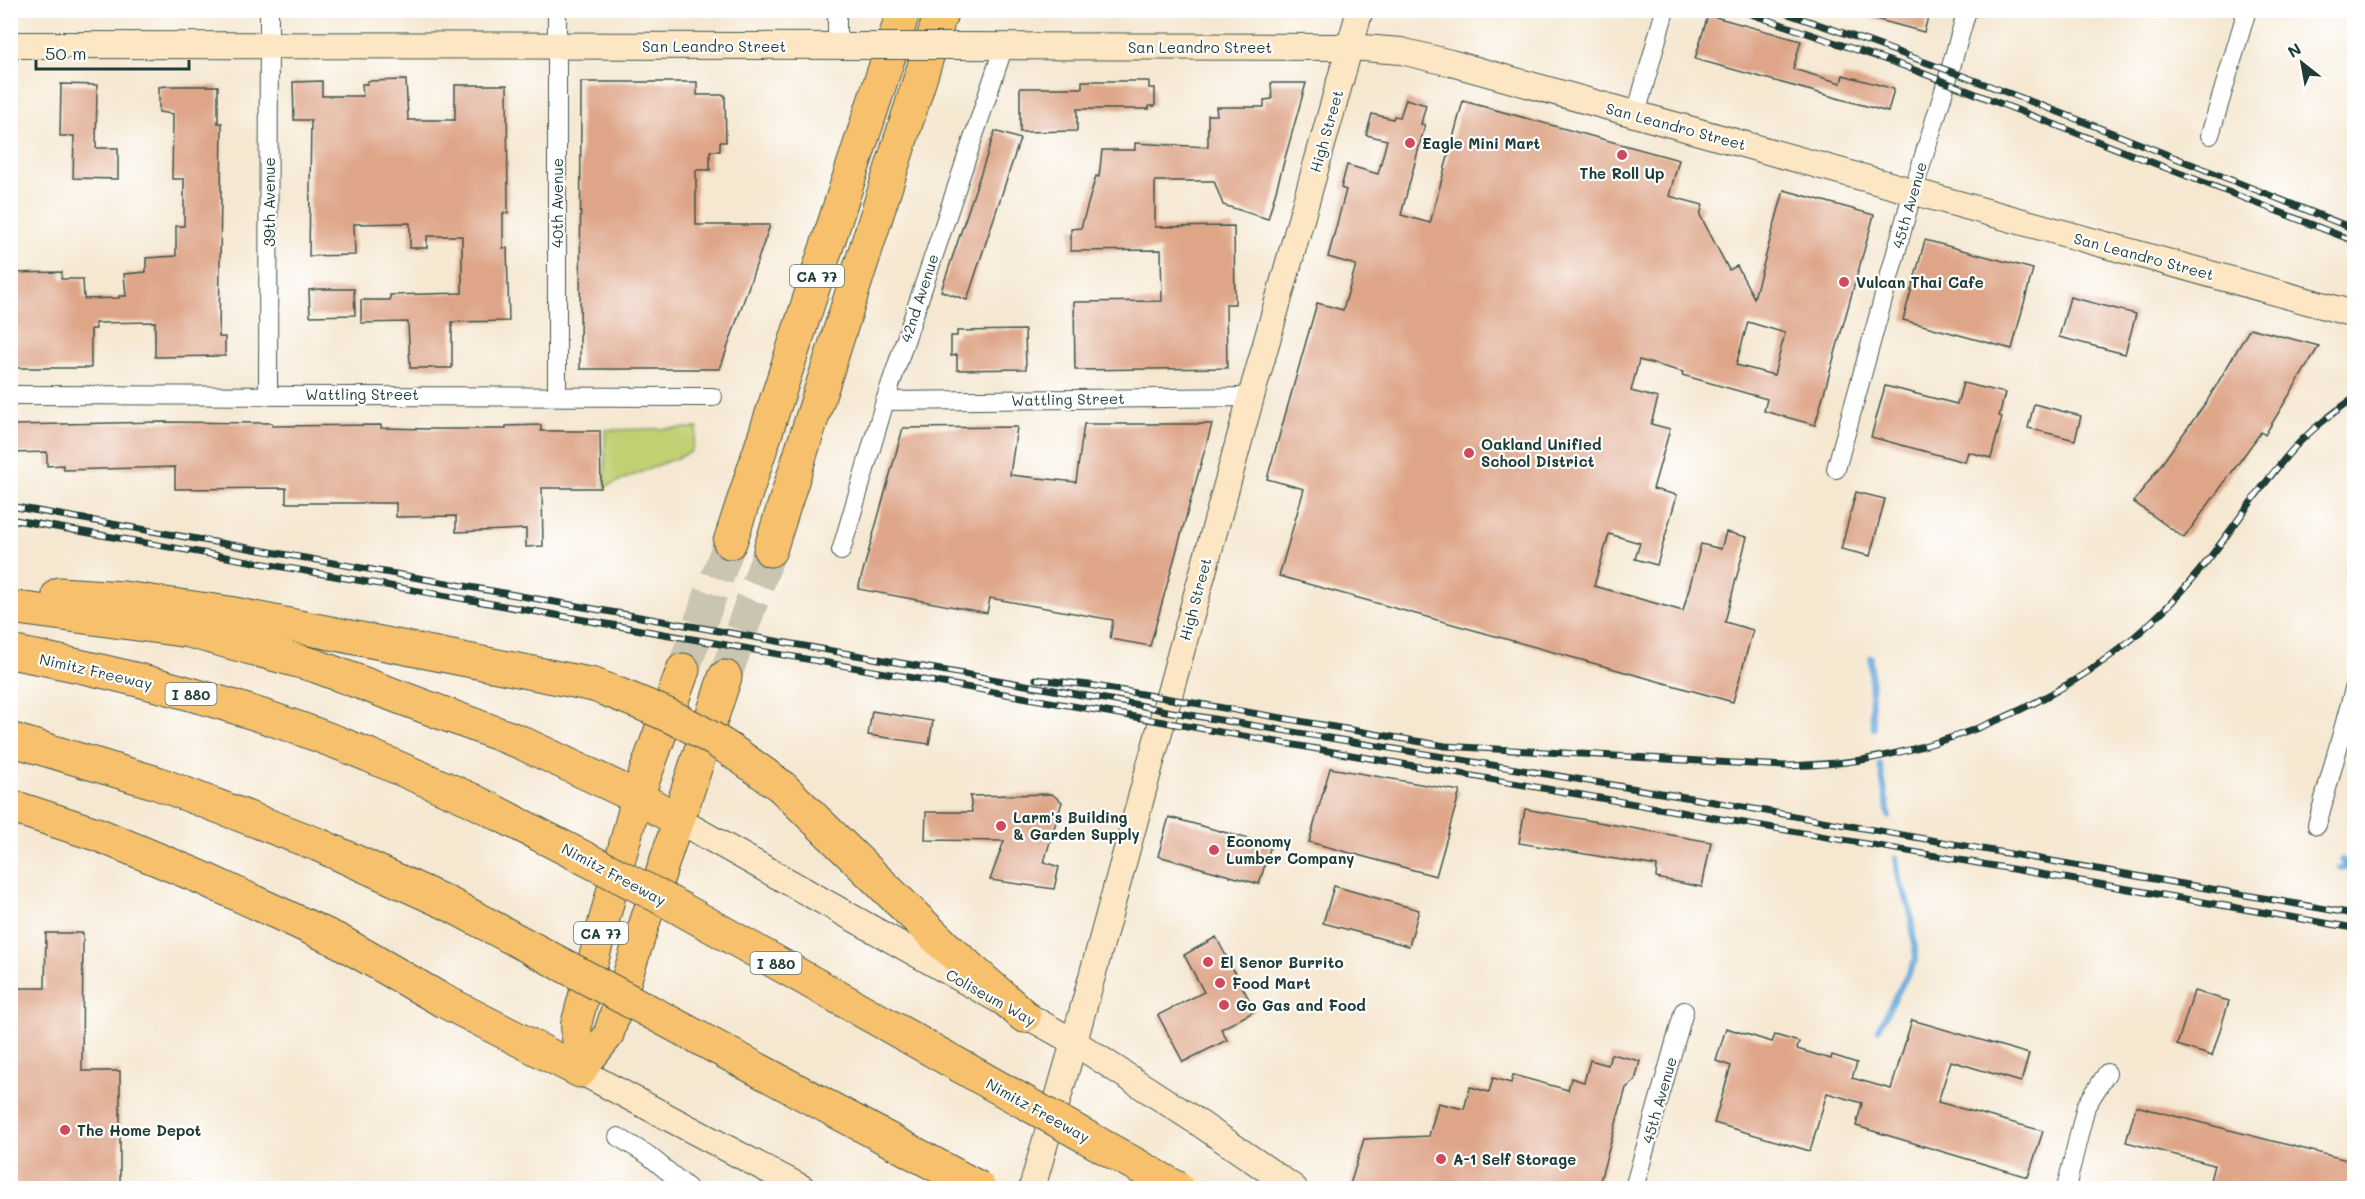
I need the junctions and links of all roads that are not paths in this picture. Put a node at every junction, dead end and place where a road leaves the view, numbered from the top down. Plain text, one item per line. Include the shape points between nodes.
1 (269, 10) edge
2 (557, 10) edge
3 (837, 10) edge
4 (896, 10) edge
5 (904, 10) edge
6 (942, 10) edge
7 (949, 10) edge
8 (1360, 10) edge
9 (1665, 10) edge
10 (1966, 10) edge
11 (2247, 10) edge
12 (10, 45) edge
13 (269, 45) junction
14 (557, 46) junction
15 (837, 46) junction
16 (1004, 46) junction
17 (1351, 47) junction
18 (871, 109) junction
19 (1635, 114) junction
20 (905, 125) junction
21 (2210, 135) dead end
22 (1912, 191) junction
23 (2355, 314) edge
24 (10, 394) edge
25 (268, 394) junction
26 (557, 395) junction
27 (712, 397) dead end
28 (1251, 397) junction
29 (885, 401) junction
30 (1836, 469) dead end
31 (730, 542) tunnel mouth
32 (770, 550) tunnel mouth
33 (841, 551) dead end
34 (10, 589) edge
35 (10, 607) edge
36 (10, 652) edge
37 (683, 670) tunnel mouth
38 (725, 677) tunnel mouth
39 (2355, 689) edge
40 (10, 740) edge
41 (638, 797) junction
42 (10, 806) edge
43 (678, 820) junction
44 (2317, 825) dead end
45 (1684, 1011) dead end
46 (1024, 1016) junction
47 (1074, 1042) junction
48 (580, 1071) junction
49 (2107, 1073) dead end
50 (618, 1137) dead end
51 (688, 1188) edge
52 (802, 1188) edge
53 (980, 1188) edge
54 (1032, 1188) edge
55 (1177, 1188) edge
56 (1294, 1188) edge
57 (1634, 1188) edge
58 (2066, 1188) edge

1 - 13 street, 39th Avenue
2 - 14 street, 40th Avenue
3 - 15 street
4 - 18 highway
5 - 18 highway, CA 77
6 - 20 highway, CA 77
7 - 20 highway
8 - 17 main road, High Street
9 - 19 street
10 - 22 street, 45th Avenue
11 - 21 street
12 - 13 main road, San Leandro Street
13 - 14 main road, San Leandro Street
13 - 25 street, 39th Avenue
14 - 15 main road, San Leandro Street
14 - 26 street, 40th Avenue
15 - 16 main road, San Leandro Street, bridge
16 - 17 main road, San Leandro Street
16 - 29 street, 42nd Avenue
17 - 19 main road, San Leandro Street via 1427,57
17 - 28 main road, High Street
18 - 31 highway, CA 77
19 - 22 main road, San Leandro Street
20 - 32 highway, CA 77
22 - 23 main road, San Leandro Street
22 - 30 street, 45th Avenue
24 - 25 street, Wattling Street
25 - 26 street, Wattling Street
26 - 27 street, Wattling Street
28 - 29 street, Wattling Street
28 - 47 main road, High Street
29 - 33 street, 42nd Avenue
34 - 46 highway, bridge via 207,609 594,685 647,705 687,724 781,786 945,946
35 - 41 highway via 189,631 316,666 520,741
36 - 55 highway, Nimitz Freeway / I 880, bridge via 152,682 301,728 470,799 660,897
37 - 41 highway, CA 77
38 - 43 highway, CA 77
39 - 44 street
40 - 53 highway, bridge via 157,783 319,845 449,904
41 - 43 highway
41 - 48 highway, CA 77 via 576,1025
42 - 48 highway via 99,835 339,941 440,999
43 - 46 main road, Coliseum Way
43 - 48 highway, CA 77 via 608,1036
45 - 57 street, 45th Avenue
46 - 47 main road, Coliseum Way
47 - 54 main road, High Street
47 - 56 main road, Coliseum Way
48 - 52 main road
49 - 58 street via 2086,1106
50 - 51 street via 648,1155

